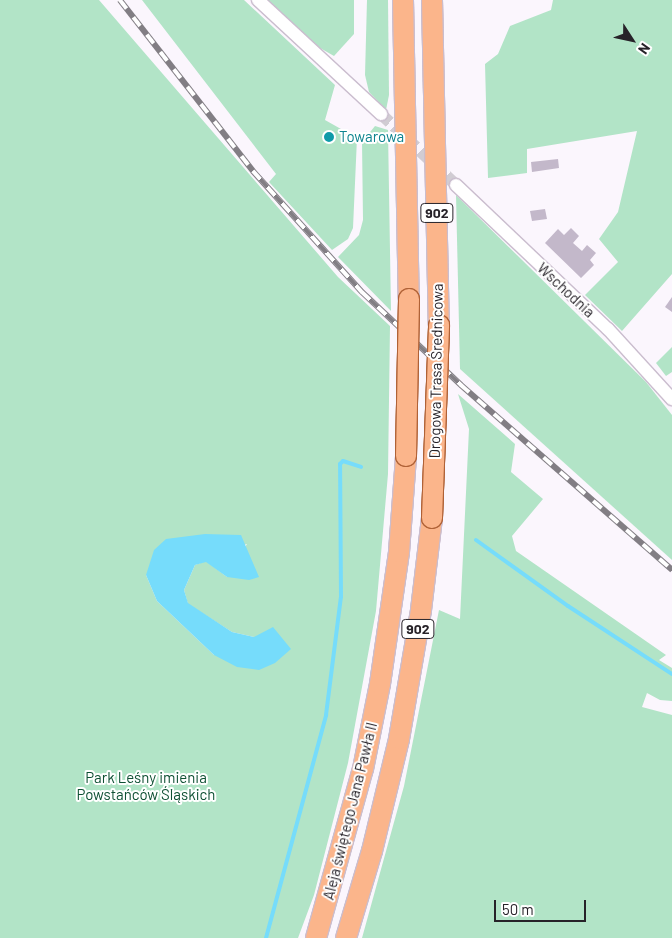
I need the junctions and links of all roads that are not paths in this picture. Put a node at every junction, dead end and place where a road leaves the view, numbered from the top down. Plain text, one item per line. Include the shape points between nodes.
1 (258, 0) edge
2 (403, 0) edge
3 (432, 0) edge
4 (381, 114) tunnel mouth
5 (456, 185) tunnel mouth
6 (672, 399) edge
7 (380, 684) joint
8 (399, 739) joint
9 (316, 938) edge
10 (346, 938) edge

1 - 4 street
2 - 7 main road, Drogowa Trasa Średnicowa / 902, bridge via 409,298 403,503
3 - 8 main road, Drogowa Trasa Średnicowa / 902, bridge via 439,325 432,518 421,610
5 - 6 street, Wschodnia via 608,329
7 - 9 main road, Aleja świętego Jana Pawła II / 902 via 360,779
8 - 10 main road, Aleja świętego Jana Pawła II / 902 via 372,851

